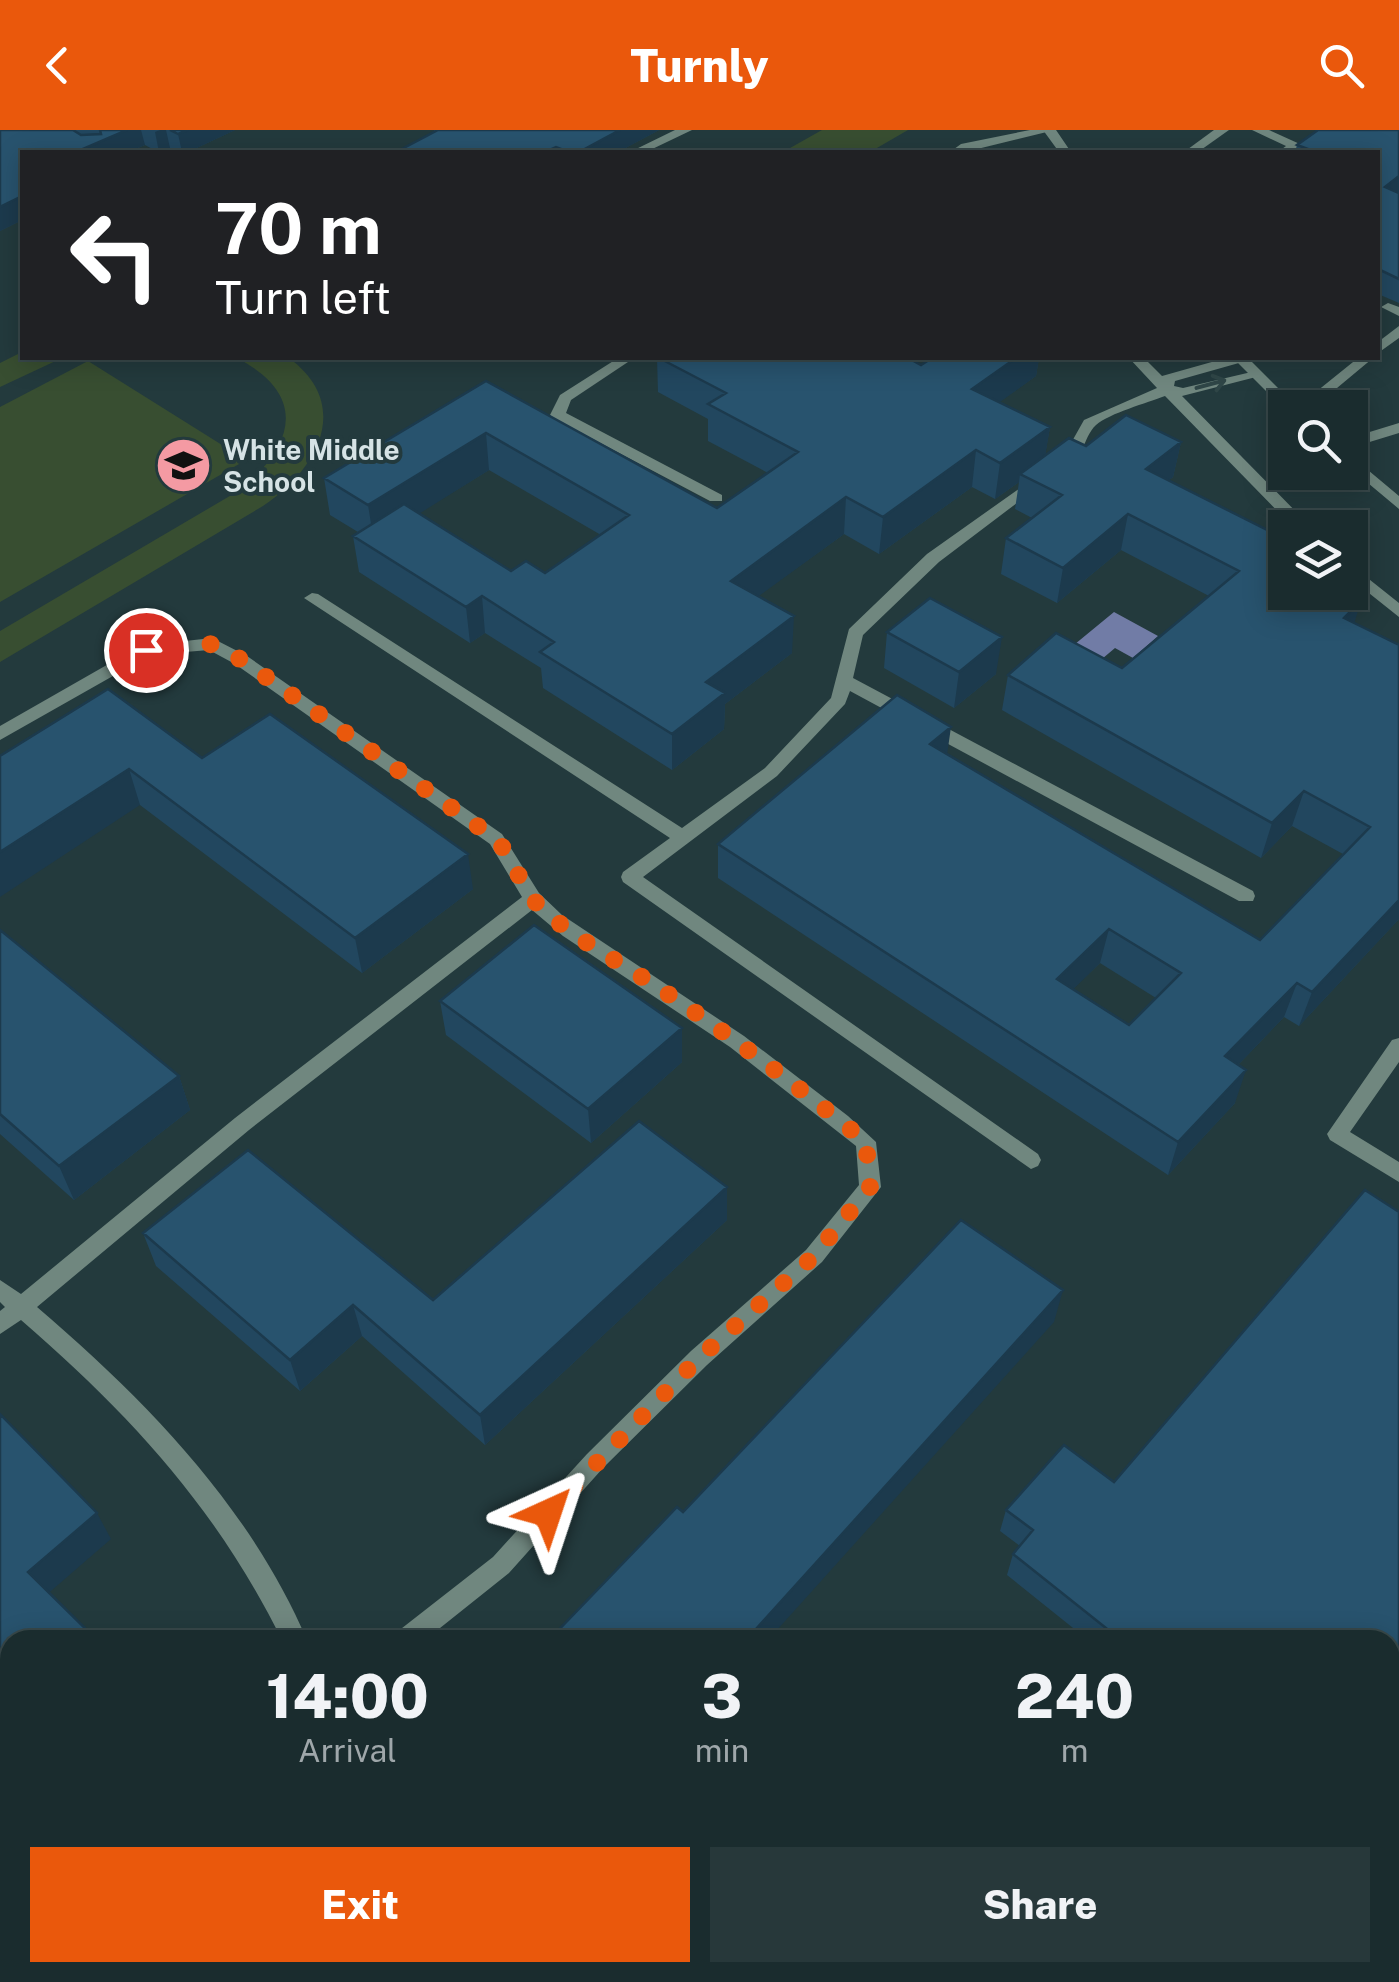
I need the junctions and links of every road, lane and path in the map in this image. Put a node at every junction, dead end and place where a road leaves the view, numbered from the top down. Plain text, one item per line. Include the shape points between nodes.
1 (686, 130) edge
2 (1049, 130) edge
3 (1223, 130) edge
4 (1258, 130) edge
5 (641, 150) edge
6 (960, 150) edge
7 (1193, 150) edge
8 (1287, 150) edge
9 (624, 360) edge
10 (1138, 360) edge
11 (1234, 360) edge
12 (1243, 360) edge
13 (1363, 360) edge
14 (1255, 373) junction
15 (1166, 390) junction
16 (1272, 390) edge
17 (1326, 390) edge
18 (1399, 428) edge
19 (1368, 437) edge
20 (1368, 476) edge
21 (716, 498) dead end
22 (1399, 504) edge
23 (1286, 510) edge
24 (1368, 585) edge
25 (312, 598) dead end
26 (1399, 612) edge
27 (844, 680) junction
28 (0, 734) edge
29 (682, 837) junction
30 (1246, 896) dead end
31 (534, 898) junction
32 (1399, 1046) edge
33 (1032, 1160) dead end
34 (1399, 1173) edge
35 (0, 1289) edge
36 (23, 1308) junction
37 (0, 1324) edge
38 (290, 1630) edge
39 (419, 1630) edge

1 - 5 street
2 - 6 street
3 - 7 street
4 - 8 street via 1296,145
9 - 21 street via 564,398 558,415
10 - 15 street
11 - 15 street via 1168,378
12 - 14 street
13 - 17 street
15 -> 14 street
14 - 16 street
15 - 23 street
15 - 27 street via 1089,423 1072,455 933,558 855,633
18 - 19 street
20 - 22 street
24 - 26 street
25 - 29 street
27 - 29 street via 839,700 771,772
27 - 30 street
28 - 31 street via 146,650 212,644 496,839
29 - 33 street via 630,877
31 - 36 street via 242,1124
31 - 39 street via 572,933 777,1072 866,1142 870,1187 814,1256 699,1358 501,1565
32 - 34 street via 1336,1134
35 - 36 street
36 - 37 street
36 - 38 street via 108,1387 199,1487 252,1558

